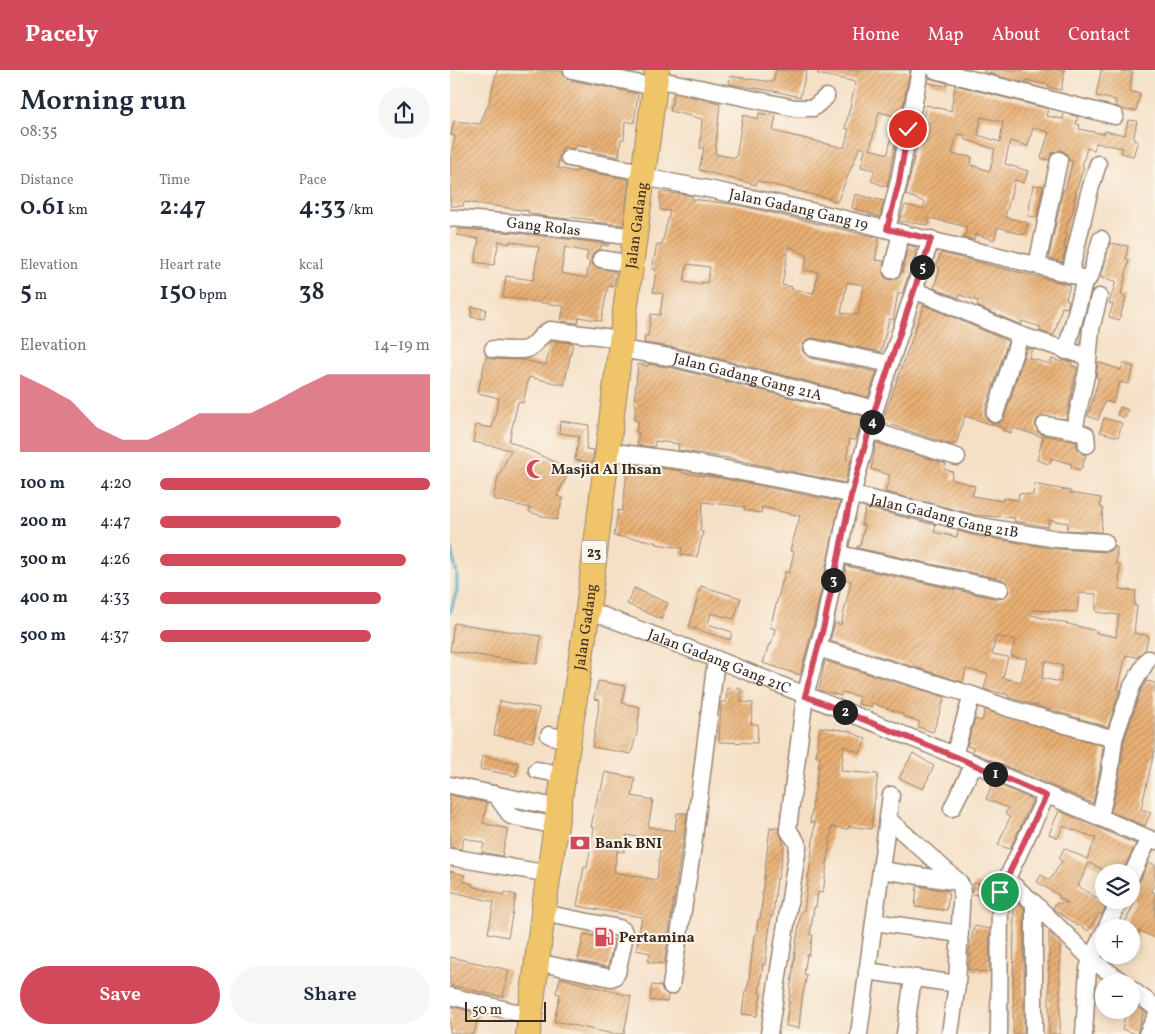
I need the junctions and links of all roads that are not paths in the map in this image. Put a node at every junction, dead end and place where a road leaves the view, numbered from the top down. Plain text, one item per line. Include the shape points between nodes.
1 (572, 70) edge
2 (920, 70) edge
3 (935, 70) edge
4 (656, 79) edge
5 (826, 97) dead end
6 (1115, 116) dead end
7 (569, 158) dead end
8 (1059, 160) dead end
9 (1098, 164) dead end
10 (643, 174) junction
11 (450, 218) edge
12 (894, 231) junction
13 (636, 237) junction
14 (931, 239) junction
15 (1101, 239) dead end
16 (601, 259) dead end
17 (632, 264) junction
18 (1037, 265) junction
19 (892, 270) dead end
20 (1077, 277) junction
21 (914, 290) junction
22 (1098, 297) dead end
23 (1020, 335) junction
24 (621, 344) junction
25 (812, 348) dead end
26 (493, 349) dead end
27 (1066, 351) junction
28 (1088, 357) junction
29 (890, 364) junction
30 (875, 409) junction
31 (995, 414) dead end
32 (1045, 425) dead end
33 (869, 430) junction
34 (1074, 430) junction
35 (1087, 445) dead end
36 (607, 451) junction
37 (957, 457) dead end
38 (851, 496) junction
39 (1105, 542) dead end
40 (839, 554) junction
41 (1000, 589) dead end
42 (588, 610) junction
43 (818, 648) junction
44 (716, 659) junction
45 (1148, 659) dead end
46 (972, 694) junction
47 (805, 696) junction
48 (1114, 739) junction
49 (954, 756) junction
50 (974, 764) junction
51 (537, 770) dead end
52 (564, 775) junction
53 (450, 785) edge
54 (892, 795) dead end
55 (1046, 796) junction
56 (952, 808) dead end
57 (558, 817) junction
58 (1100, 817) junction
59 (888, 819) junction
60 (1152, 840) edge
61 (450, 857) edge
62 (1138, 864) edge
63 (881, 870) junction
64 (550, 874) junction
65 (1006, 879) junction
66 (958, 882) junction
67 (1034, 903) junction
68 (543, 913) junction
69 (874, 922) junction
70 (960, 934) junction
71 (1095, 951) edge
72 (1091, 959) junction
73 (538, 962) junction
74 (867, 971) junction
75 (1111, 974) edge
76 (913, 978) junction
77 (957, 984) junction
78 (671, 986) dead end
79 (1140, 995) edge
80 (450, 996) edge
81 (1155, 1006) edge
82 (1155, 1018) edge
83 (529, 1025) edge
84 (768, 1034) edge
85 (859, 1034) edge
86 (905, 1034) edge
87 (950, 1034) edge
88 (999, 1034) edge
89 (1034, 1034) edge
90 (1084, 1034) edge
91 (1147, 1034) edge

1 - 4 street
2 - 12 street via 899,182
3 - 6 street
4 - 5 street via 794,108 813,108
4 - 10 highway, Jalan Gadang / 23
7 - 10 street, Jalan Gadang Gang 19
8 - 18 street
9 - 20 street via 1089,193
10 - 12 street, Jalan Gadang Gang 19
10 - 13 highway, Jalan Gadang / 23
11 - 13 street, Gang Rolas
12 - 14 street, Jalan Gadang Gang 19
12 - 19 street
13 - 17 highway, Jalan Gadang / 23
14 - 18 street, Jalan Gadang Gang 19
14 - 21 street
15 - 20 street via 1088,279
16 - 17 street
17 - 24 highway, Jalan Gadang / 23
18 - 20 street, Jalan Gadang Gang 19
20 - 27 street
21 - 23 street
21 - 29 street
22 - 28 street
23 - 27 street
23 - 31 street
24 - 26 street, Jalan Gadang Gang 21A via 550,330 523,350
24 - 30 street, Jalan Gadang Gang 21A
24 - 36 highway, Jalan Gadang / 23
25 - 29 street
27 - 28 street
28 - 34 street
29 - 30 street
30 - 33 street
32 - 34 street
33 - 37 street
33 - 38 street
34 - 35 street via 1086,435
36 - 38 street, Jalan Gadang Gang 21B via 724,468
36 - 42 highway, Jalan Gadang / 23
38 - 39 street, Jalan Gadang Gang 21B via 974,525 1057,539
38 - 40 street
40 - 41 street
40 - 43 street
42 - 44 street, Jalan Gadang Gang 21C
42 - 52 highway, Jalan Gadang / 23 via 559,738
43 - 46 street
43 - 47 street
44 - 47 street, Jalan Gadang Gang 21C
44 - 78 street via 693,846
45 - 48 street via 1132,686
46 - 48 street
46 - 49 street
47 - 49 street, Jalan Gadang Gang 21C
47 - 84 street via 788,828 798,847
48 - 58 street
49 - 50 street, Jalan Gadang Gang 21C
50 - 55 street, Jalan Gadang Gang 21C
50 - 56 street
51 - 52 street
52 - 57 highway, Jalan Gadang / 23
53 - 57 street via 495,794
54 - 59 street
55 - 58 street, Jalan Gadang Gang 21C
55 - 65 street
57 - 64 highway, Jalan Gadang / 23
58 - 60 street, Jalan Gadang Gang 21C
59 - 63 street
59 - 66 street
60 - 62 street
61 - 64 street
63 - 66 street
63 - 69 street
64 - 68 highway, Jalan Gadang / 23
65 - 67 street
65 - 88 street via 1000,892
66 - 70 street via 962,887
67 - 72 street
67 - 89 street
68 - 73 highway, Jalan Gadang / 23
68 - 73 street via 619,928 625,935 617,972 611,978
69 - 70 street
69 - 74 street
70 - 77 street
71 - 72 street
72 - 75 street
72 - 90 street
73 - 83 highway, Jalan Gadang / 23
74 - 76 street
74 - 85 street
76 - 77 street
76 - 86 street
77 - 87 street
79 - 81 street
80 - 83 street
82 - 91 street

